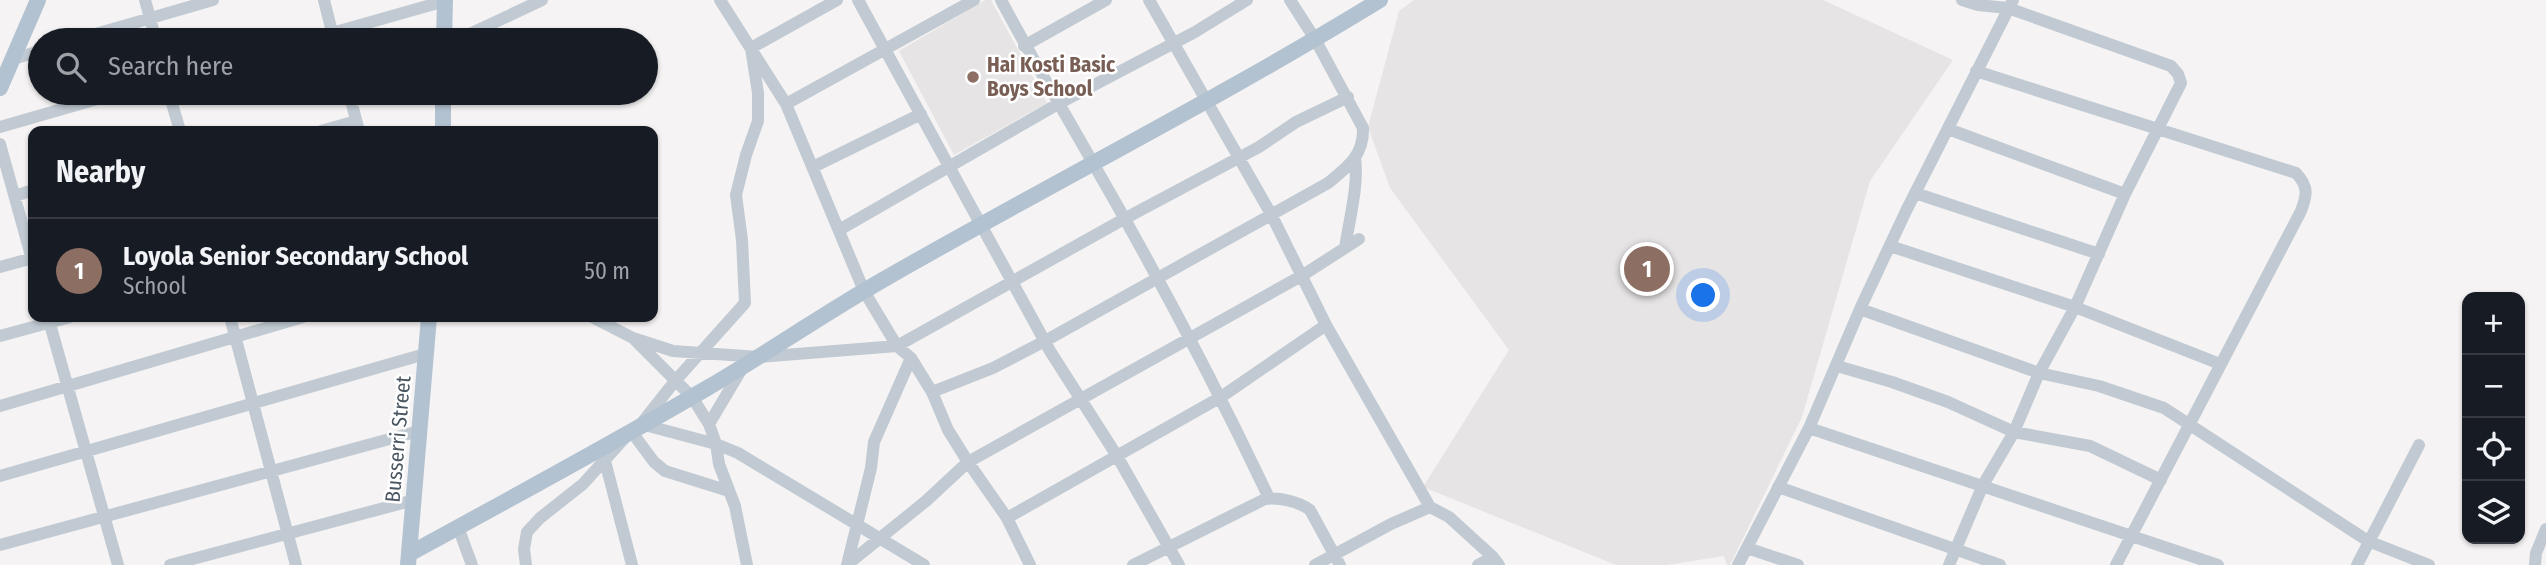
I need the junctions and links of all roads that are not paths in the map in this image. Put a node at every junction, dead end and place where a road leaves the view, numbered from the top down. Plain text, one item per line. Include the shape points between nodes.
1 (38, 0) edge
2 (145, 0) edge
3 (213, 0) edge
4 (324, 0) edge
5 (542, 0) edge
6 (720, 0) edge
7 (837, 0) edge
8 (858, 0) edge
9 (974, 0) edge
10 (1001, 0) edge
11 (1106, 0) edge
12 (1149, 0) edge
13 (1247, 0) edge
14 (1290, 0) edge
15 (1380, 0) edge
16 (1962, 0) edge
17 (445, 1) edge
18 (2010, 4) edge
19 (150, 19) junction
20 (118, 28) edge
21 (153, 28) edge
22 (331, 28) edge
23 (361, 28) edge
24 (444, 28) edge
25 (482, 28) edge
26 (1315, 39) junction
27 (1173, 44) junction
28 (1024, 47) junction
29 (751, 48) junction
30 (884, 48) junction
31 (28, 55) edge
32 (13, 59) junction
33 (1976, 71) junction
34 (0, 88) edge
35 (1348, 97) junction
36 (1205, 101) junction
37 (786, 104) junction
38 (1058, 104) junction
39 (76, 105) edge
40 (172, 105) edge
41 (352, 105) edge
42 (443, 105) edge
43 (921, 114) junction
44 (179, 126) edge
45 (358, 126) edge
46 (443, 126) edge
47 (0, 127) edge
48 (1948, 129) junction
49 (2159, 131) junction
50 (0, 144) edge
51 (1238, 158) junction
52 (1355, 158) junction
53 (1094, 163) junction
54 (813, 167) junction
55 (950, 168) junction
56 (28, 192) edge
57 (1915, 193) junction
58 (2125, 194) junction
59 (15, 196) junction
60 (1271, 214) junction
61 (1124, 219) junction
62 (982, 225) junction
63 (839, 230) junction
64 (1359, 239) dead end
65 (28, 242) edge
66 (1891, 246) junction
67 (1345, 248) junction
68 (2099, 254) junction
69 (28, 261) edge
70 (0, 267) edge
71 (1303, 275) junction
72 (1158, 278) junction
73 (1013, 282) junction
74 (864, 291) junction
75 (2075, 307) junction
76 (1860, 309) junction
77 (43, 322) edge
78 (50, 322) edge
79 (231, 322) edge
80 (284, 322) edge
81 (428, 322) edge
82 (602, 322) edge
83 (1326, 325) junction
84 (235, 335) junction
85 (0, 336) edge
86 (1190, 337) junction
87 (633, 338) junction
88 (1045, 341) junction
89 (897, 346) junction
90 (1168, 349) junction
91 (700, 352) junction
92 (425, 354) junction
93 (1199, 354) junction
94 (759, 357) junction
95 (911, 358) junction
96 (2220, 364) junction
97 (743, 366) junction
98 (1837, 366) junction
99 (2039, 373) junction
100 (675, 381) junction
101 (68, 385) junction
102 (932, 392) junction
103 (692, 397) junction
104 (1221, 397) junction
105 (1080, 398) junction
106 (253, 404) junction
107 (0, 406) edge
108 (709, 424) junction
109 (2188, 425) junction
110 (636, 428) junction
111 (1809, 428) junction
112 (419, 431) junction
113 (2014, 432) junction
114 (716, 444) junction
115 (2419, 445) dead end
116 (86, 452) junction
117 (1117, 456) junction
118 (605, 461) junction
119 (968, 462) junction
120 (271, 472) junction
121 (0, 476) edge
122 (2161, 480) junction
123 (1983, 485) junction
124 (1778, 488) junction
125 (729, 491) junction
126 (1269, 498) junction
127 (414, 500) junction
128 (1430, 507) junction
129 (104, 518) junction
130 (1007, 518) junction
131 (856, 523) junction
132 (458, 527) junction
133 (2546, 530) edge
134 (288, 534) junction
135 (2133, 536) junction
136 (879, 538) junction
137 (2368, 541) junction
138 (0, 545) edge
139 (1169, 546) junction
140 (1747, 548) junction
141 (1956, 549) junction
142 (409, 559) edge
143 (1337, 560) edge
144 (1496, 561) edge
145 (848, 564) edge
146 (118, 565) edge
147 (170, 565) edge
148 (296, 565) edge
149 (472, 565) edge
150 (526, 565) edge
151 (632, 565) edge
152 (747, 565) edge
153 (924, 565) edge
154 (1030, 565) edge
155 (1133, 565) edge
156 (1179, 565) edge
157 (1315, 565) edge
158 (1478, 565) edge
159 (1738, 565) edge
160 (1798, 565) edge
161 (1949, 565) edge
162 (2000, 565) edge
163 (2116, 565) edge
164 (2218, 565) edge
165 (2357, 565) edge
166 (2429, 565) edge
167 (2535, 565) edge

1 - 32 main road
2 - 19 street
3 - 19 street
4 - 22 street
5 - 25 street
6 - 29 street
7 - 29 street
8 - 30 street
9 - 30 street
10 - 28 street
11 - 28 street
12 - 27 street
13 - 27 street
14 - 26 street
15 - 26 main road
16 - 18 street via 1978,5
17 - 23 street
17 - 24 main road
18 - 33 street
18 - 49 street via 2171,66 2181,83
19 - 20 street
19 - 21 street
26 - 35 street
26 - 36 main road
27 - 36 street
27 - 38 street
28 - 38 street
29 - 37 street
29 - 91 street via 758,121 736,195 745,303
30 - 37 street
30 - 43 street
31 - 32 street
32 - 34 main road
33 - 48 street
33 - 49 street
35 - 51 street
35 - 52 street via 1363,128 1364,140
36 - 51 street
36 - 53 main road
37 - 54 street
38 - 53 street
38 - 55 street
39 - 47 street
40 - 44 street
41 - 45 street
42 - 46 main road
43 - 54 street
43 - 55 street
48 - 57 street
48 - 58 street
49 - 58 street
49 - 96 street via 2296,173 2307,192
50 - 59 street
51 - 60 street
51 - 61 street
52 - 60 street via 1328,183
52 - 67 street via 1358,176
53 - 61 street
53 - 62 main road
54 - 63 street
55 - 62 street
55 - 63 street
56 - 59 street
57 - 66 street
57 - 68 street
58 - 68 street
59 - 65 street
60 - 71 street
60 - 72 street
61 - 72 street
61 - 73 street
62 - 73 street
62 - 74 main road
63 - 74 street
64 - 67 street
66 - 75 street
66 - 76 street
67 - 71 street
68 - 75 street
69 - 70 street
71 - 83 street
71 - 86 street
72 - 86 street
72 - 88 street
73 - 88 street
73 - 89 street
74 - 89 street
74 - 94 main road
75 - 96 street
75 - 99 street
76 - 98 street
76 - 99 street
77 - 85 street
78 - 101 street
79 - 84 street
80 - 84 street
81 - 92 main road, Busserri Street
82 - 87 street
83 - 104 street
83 - 128 street
84 - 101 street
84 - 106 street
86 - 90 street
86 - 93 street
87 - 91 street via 673,351
87 - 100 street
88 - 102 street
88 - 105 street
89 - 94 street
89 - 95 street
90 - 93 street
90 - 105 street
91 - 94 street
91 - 100 street
92 - 106 street
92 - 112 main road, Busserri Street
93 - 104 street
94 - 97 main road
95 - 102 street
95 - 131 street via 874,442
96 - 109 street
97 - 103 main road
97 - 108 street
98 - 111 street
98 - 113 street via 1948,402
99 - 109 street via 2099,386 2164,408
99 - 113 street
100 - 103 street
100 - 110 street
101 - 107 street
101 - 116 street
102 - 119 street
103 - 108 street
103 - 110 main road
104 - 117 street
104 - 126 street
105 - 117 street
105 - 119 street
106 - 116 street
106 - 120 street
108 - 114 street
109 - 122 street
109 - 137 street
110 - 114 street
110 - 118 street
110 - 125 street via 654,462 665,471
110 - 132 main road
111 - 123 street
111 - 124 street
112 - 120 street
112 - 127 main road, Busserri Street
113 - 122 street via 2090,446
113 - 123 street
114 - 125 street
114 - 131 street
115 - 137 street
116 - 121 street
116 - 129 street
117 - 130 street
117 - 139 street
118 - 150 street via 527,532
118 - 151 street
119 - 130 street
119 - 136 street
120 - 129 street
120 - 134 street
122 - 135 street
123 - 135 street
123 - 141 street
124 - 140 street
124 - 141 street
125 - 152 street
126 - 139 street
126 - 143 street via 1310,510
127 - 134 street
127 - 142 main road, Busserri Street
128 - 143 street via 1391,524
128 - 144 street via 1449,517
129 - 138 street
129 - 146 street
130 - 154 street
131 - 136 street
131 - 145 street
132 - 142 main road
132 - 149 street
133 - 167 street
134 - 147 street
134 - 148 street
135 - 163 street
135 - 164 street
136 - 145 street
136 - 153 street
137 - 165 street
137 - 166 street
139 - 155 street
139 - 156 street
140 - 159 street
140 - 160 street
141 - 161 street
141 - 162 street
143 - 157 street
144 - 158 street

